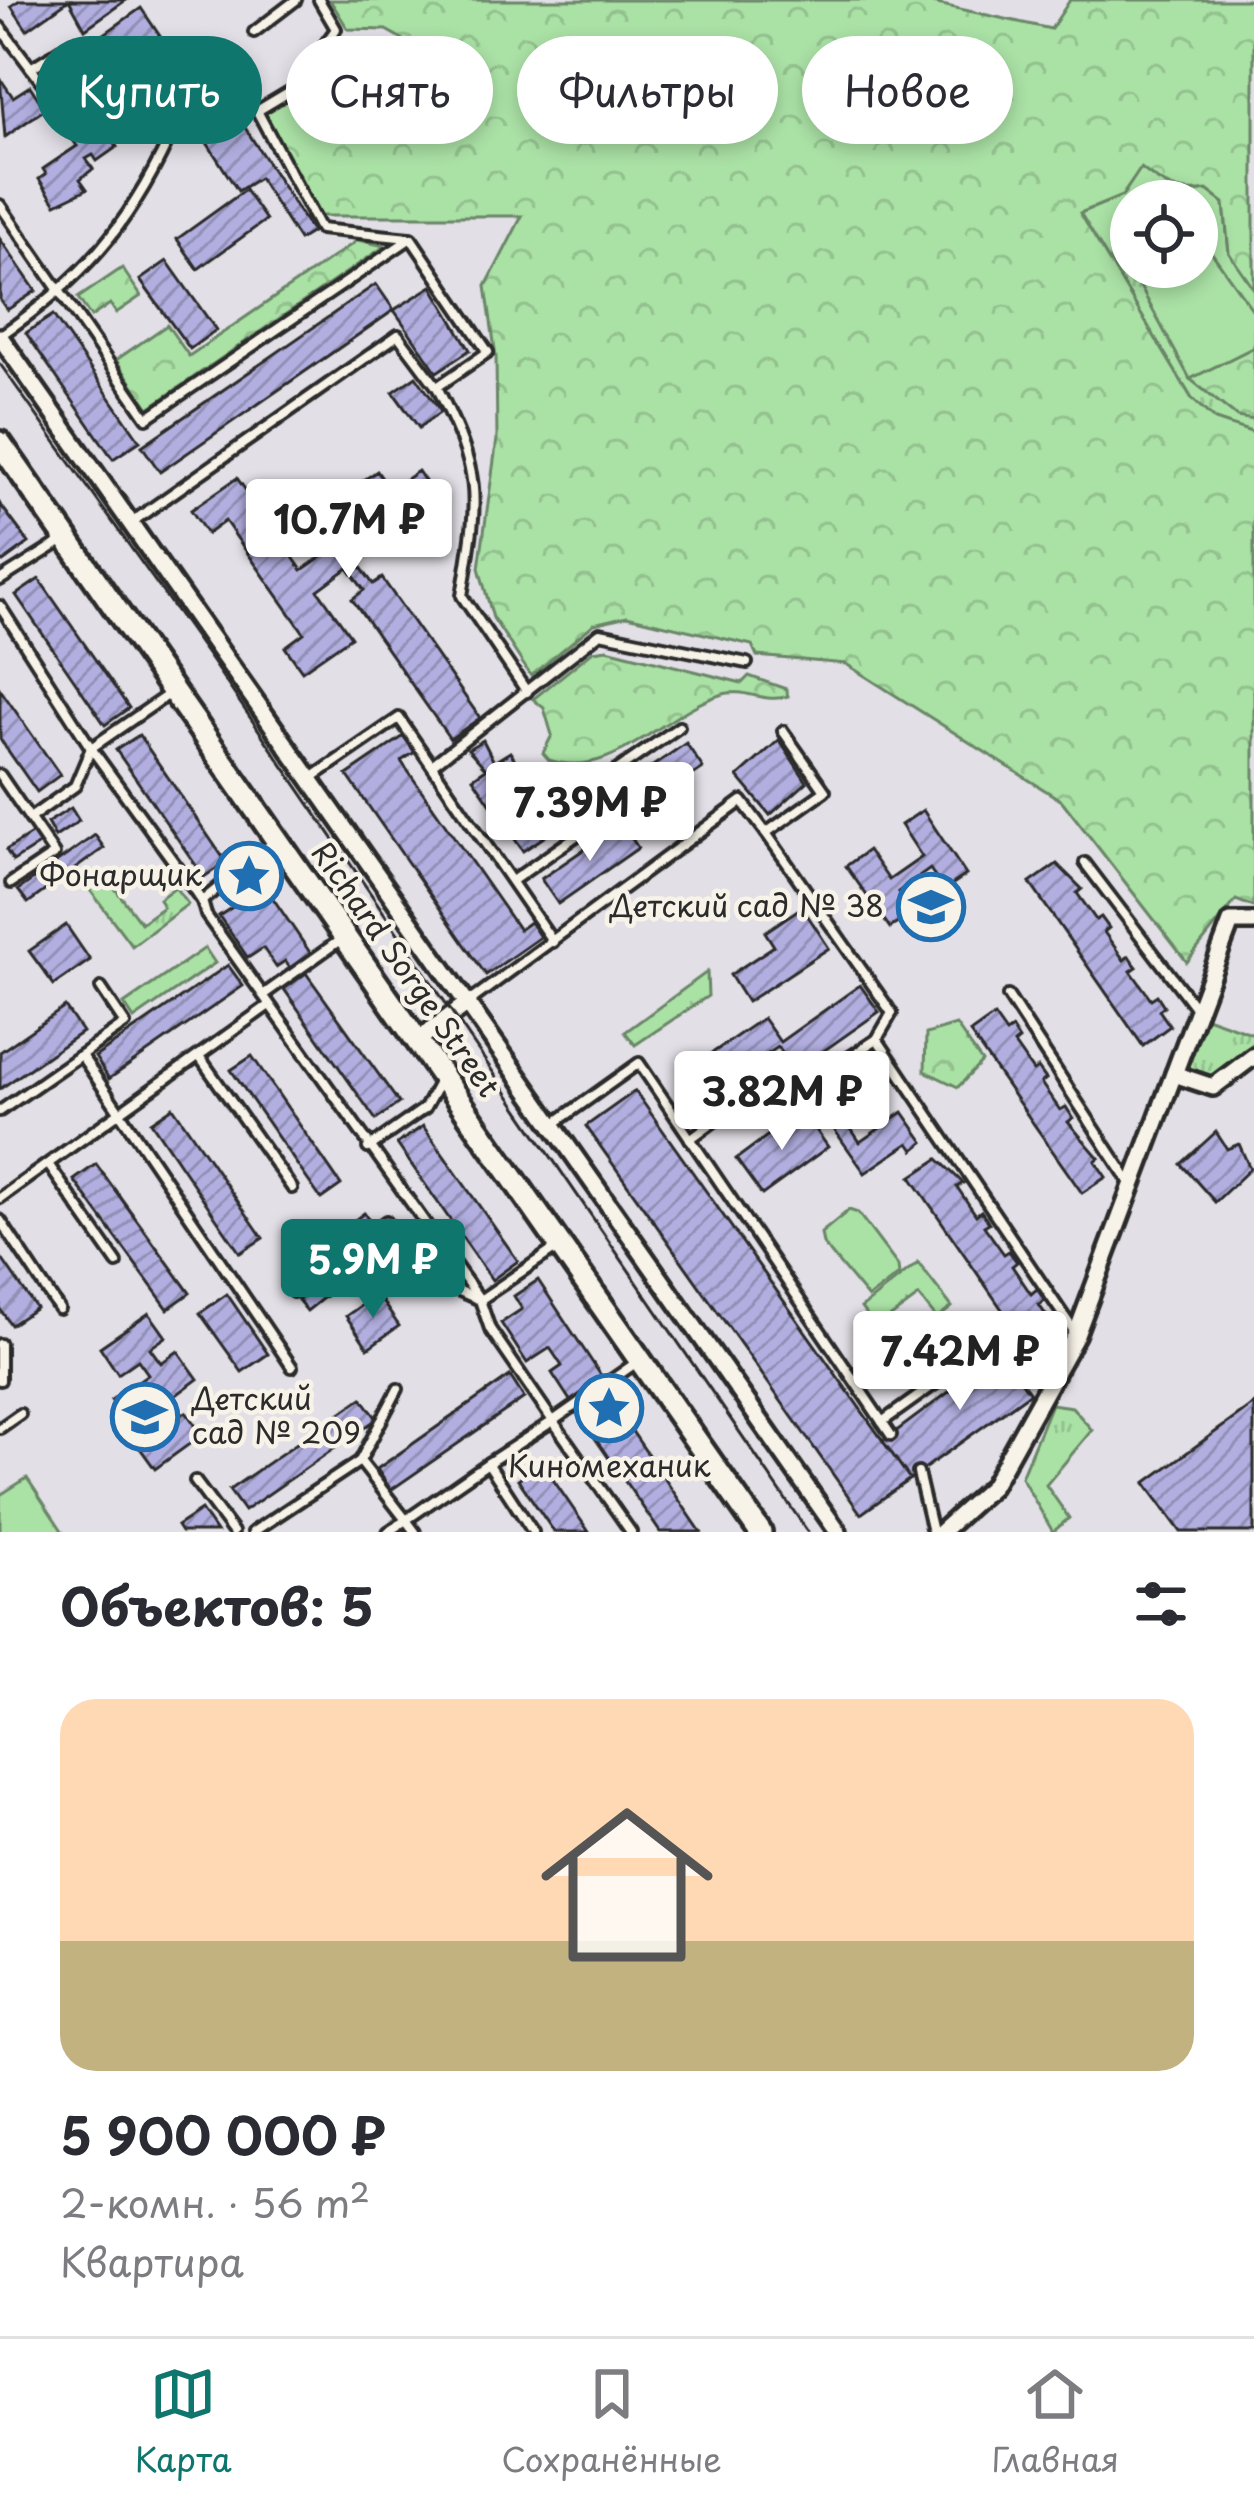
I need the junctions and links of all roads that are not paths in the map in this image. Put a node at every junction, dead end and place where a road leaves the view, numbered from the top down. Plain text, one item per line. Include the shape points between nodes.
1 (296, 0) edge
2 (319, 0) edge
3 (0, 27) edge
4 (254, 32) dead end
5 (31, 68) junction
6 (36, 75) edge
7 (0, 205) edge
8 (411, 238) junction
9 (62, 293) junction
10 (0, 337) edge
11 (437, 387) junction
12 (0, 443) edge
13 (129, 524) junction
14 (66, 538) junction
15 (0, 580) edge
16 (0, 606) edge
17 (747, 662) dead end
18 (173, 691) junction
19 (527, 693) junction
20 (679, 727) dead end
21 (783, 731) dead end
22 (91, 748) junction
23 (431, 765) junction
24 (0, 775) edge
25 (310, 779) junction
26 (30, 818) junction
27 (766, 833) junction
28 (277, 840) junction
29 (1085, 863) dead end
30 (512, 881) junction
31 (11, 883) dead end
32 (202, 901) junction
33 (1254, 922) edge
34 (346, 936) junction
35 (554, 942) junction
36 (101, 988) dead end
37 (263, 995) junction
38 (1008, 996) dead end
39 (469, 1002) junction
40 (269, 1005) junction
41 (1198, 1011) junction
42 (877, 1039) junction
43 (417, 1041) junction
44 (81, 1055) junction
45 (199, 1055) junction
46 (1254, 1056) edge
47 (1174, 1074) junction
48 (442, 1077) junction
49 (0, 1111) edge
50 (120, 1112) junction
51 (556, 1124) junction
52 (690, 1138) junction
53 (368, 1148) junction
54 (48, 1164) junction
55 (1132, 1186) junction
56 (292, 1188) dead end
57 (0, 1198) edge
58 (0, 1220) edge
59 (386, 1221) dead end
60 (355, 1245) junction
61 (560, 1246) junction
62 (117, 1264) dead end
63 (293, 1292) dead end
64 (480, 1300) junction
65 (59, 1309) dead end
66 (1005, 1334) dead end
67 (1076, 1335) junction
68 (0, 1344) edge
69 (640, 1360) junction
70 (292, 1367) dead end
71 (0, 1380) edge
72 (398, 1389) dead end
73 (20, 1414) dead end
74 (553, 1421) junction
75 (882, 1422) junction
76 (0, 1428) edge
77 (891, 1435) dead end
78 (360, 1461) junction
79 (488, 1463) junction
80 (918, 1473) dead end
81 (195, 1481) dead end
82 (406, 1520) junction
83 (233, 1532) edge
84 (253, 1532) edge
85 (388, 1532) edge
86 (415, 1532) edge
87 (533, 1532) edge
88 (631, 1532) edge
89 (760, 1532) edge
90 (838, 1532) edge
91 (937, 1532) edge

1 - 4 lane
2 - 8 lane via 336,29 292,90 257,111 320,229
3 - 5 lane
5 - 6 lane
5 - 9 lane via 70,43 115,106 137,90 169,139 142,198
7 - 9 lane
8 - 9 lane via 147,418
8 - 11 lane via 488,352
9 - 10 lane
10 - 13 street
11 - 13 lane via 398,335
11 - 19 lane via 468,449 477,513 462,596
12 - 14 main road, Richard Sorge Street
13 - 25 street
14 - 15 lane
14 - 18 main road, Richard Sorge Street
16 - 22 lane
17 - 19 lane via 600,633
18 - 22 lane
18 - 28 main road, Richard Sorge Street
19 - 23 lane
20 - 30 lane via 583,794 599,820
21 - 27 lane via 825,791
22 - 26 lane via 75,786
22 - 32 lane
23 - 25 lane via 399,718
23 - 30 lane
24 - 26 lane
25 - 39 street
26 - 31 lane via 54,854
27 - 35 lane via 742,801
27 - 42 lane via 892,1012
28 - 32 lane
28 - 34 main road, Richard Sorge Street
29 - 41 lane
30 - 35 lane
32 - 37 lane
33 - 41 street via 1231,922
34 - 37 lane
34 - 43 main road, Richard Sorge Street
35 - 39 lane
36 - 44 lane via 124,1024
37 - 40 lane
38 - 55 lane
39 - 43 street
39 - 51 street
40 - 45 lane
40 - 53 lane
41 - 47 street
42 - 52 lane via 789,1097 773,1078
42 - 67 lane
43 - 48 main road, Richard Sorge Street
44 - 49 lane
44 - 50 lane
45 - 50 lane
45 - 56 lane
46 - 47 street via 1213,1087
47 - 55 street
48 - 53 lane via 424,1108
48 - 61 main road, Richard Sorge Street
50 - 54 lane
50 - 70 lane
51 - 52 lane via 639,1064
51 - 90 street
52 - 75 lane
53 - 64 lane
54 - 57 lane
54 - 62 lane
55 - 67 street
58 - 65 lane
59 - 60 lane
60 - 63 lane
60 - 64 lane
61 - 64 lane
61 - 69 main road, Richard Sorge Street
64 - 74 lane via 490,1329
66 - 75 lane
67 - 91 street via 992,1486
68 - 71 lane
69 - 74 lane
69 - 89 main road, Richard Sorge Street
72 - 78 lane
73 - 76 lane
74 - 79 lane
74 - 88 lane
75 - 77 lane
78 - 82 lane
78 - 84 lane
79 - 82 lane
79 - 87 lane
80 - 91 lane
81 - 83 lane
82 - 85 lane
82 - 86 lane

